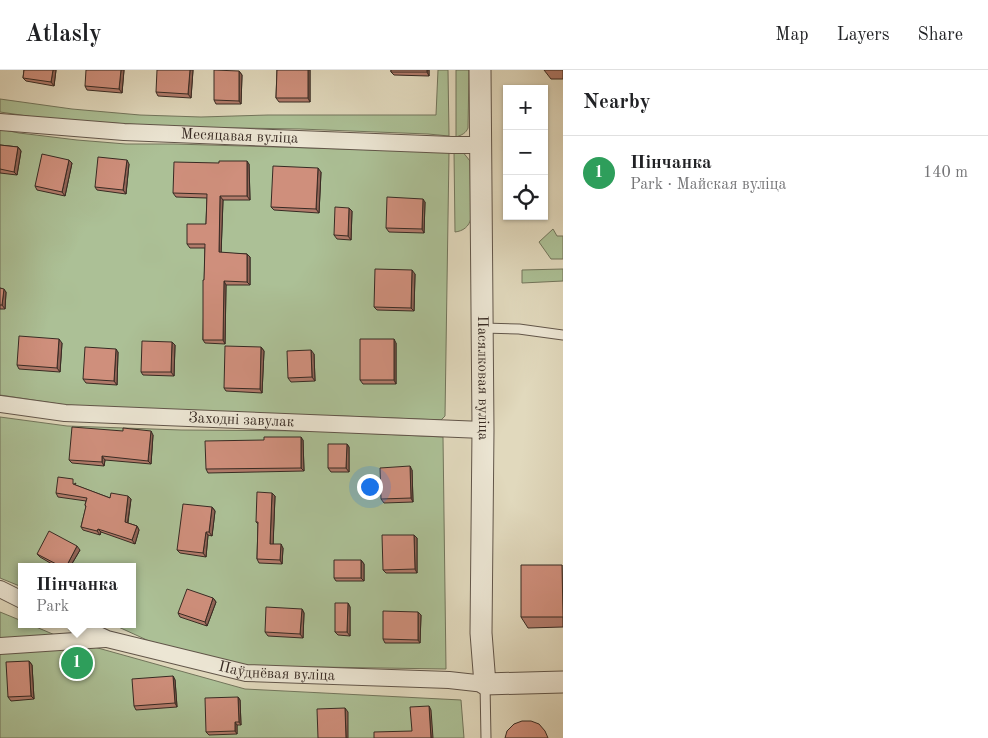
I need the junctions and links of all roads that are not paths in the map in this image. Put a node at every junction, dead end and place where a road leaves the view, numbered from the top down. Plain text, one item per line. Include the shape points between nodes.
1 (480, 70) edge
2 (0, 122) edge
3 (480, 144) junction
4 (483, 328) junction
5 (563, 335) edge
6 (0, 404) edge
7 (483, 430) junction
8 (0, 589) edge
9 (18, 598) edge
10 (84, 628) edge
11 (107, 639) junction
12 (0, 646) edge
13 (563, 682) edge
14 (485, 684) junction
15 (486, 738) edge

1 - 3 street, Пасялковая вуліца
2 - 3 street, Месяцавая вуліца via 124,132
3 - 4 street, Пасялковая вуліца
4 - 5 lane via 519,328
4 - 7 street, Пасялковая вуліца
6 - 7 street, Заходні завулак via 64,413
7 - 14 street, Пасялковая вуліца via 481,633
8 - 9 street
10 - 11 street, Паўднёвая вуліца
11 - 12 street
11 - 14 street, Паўднёвая вуліца via 246,673
13 - 14 street
14 - 15 lane

